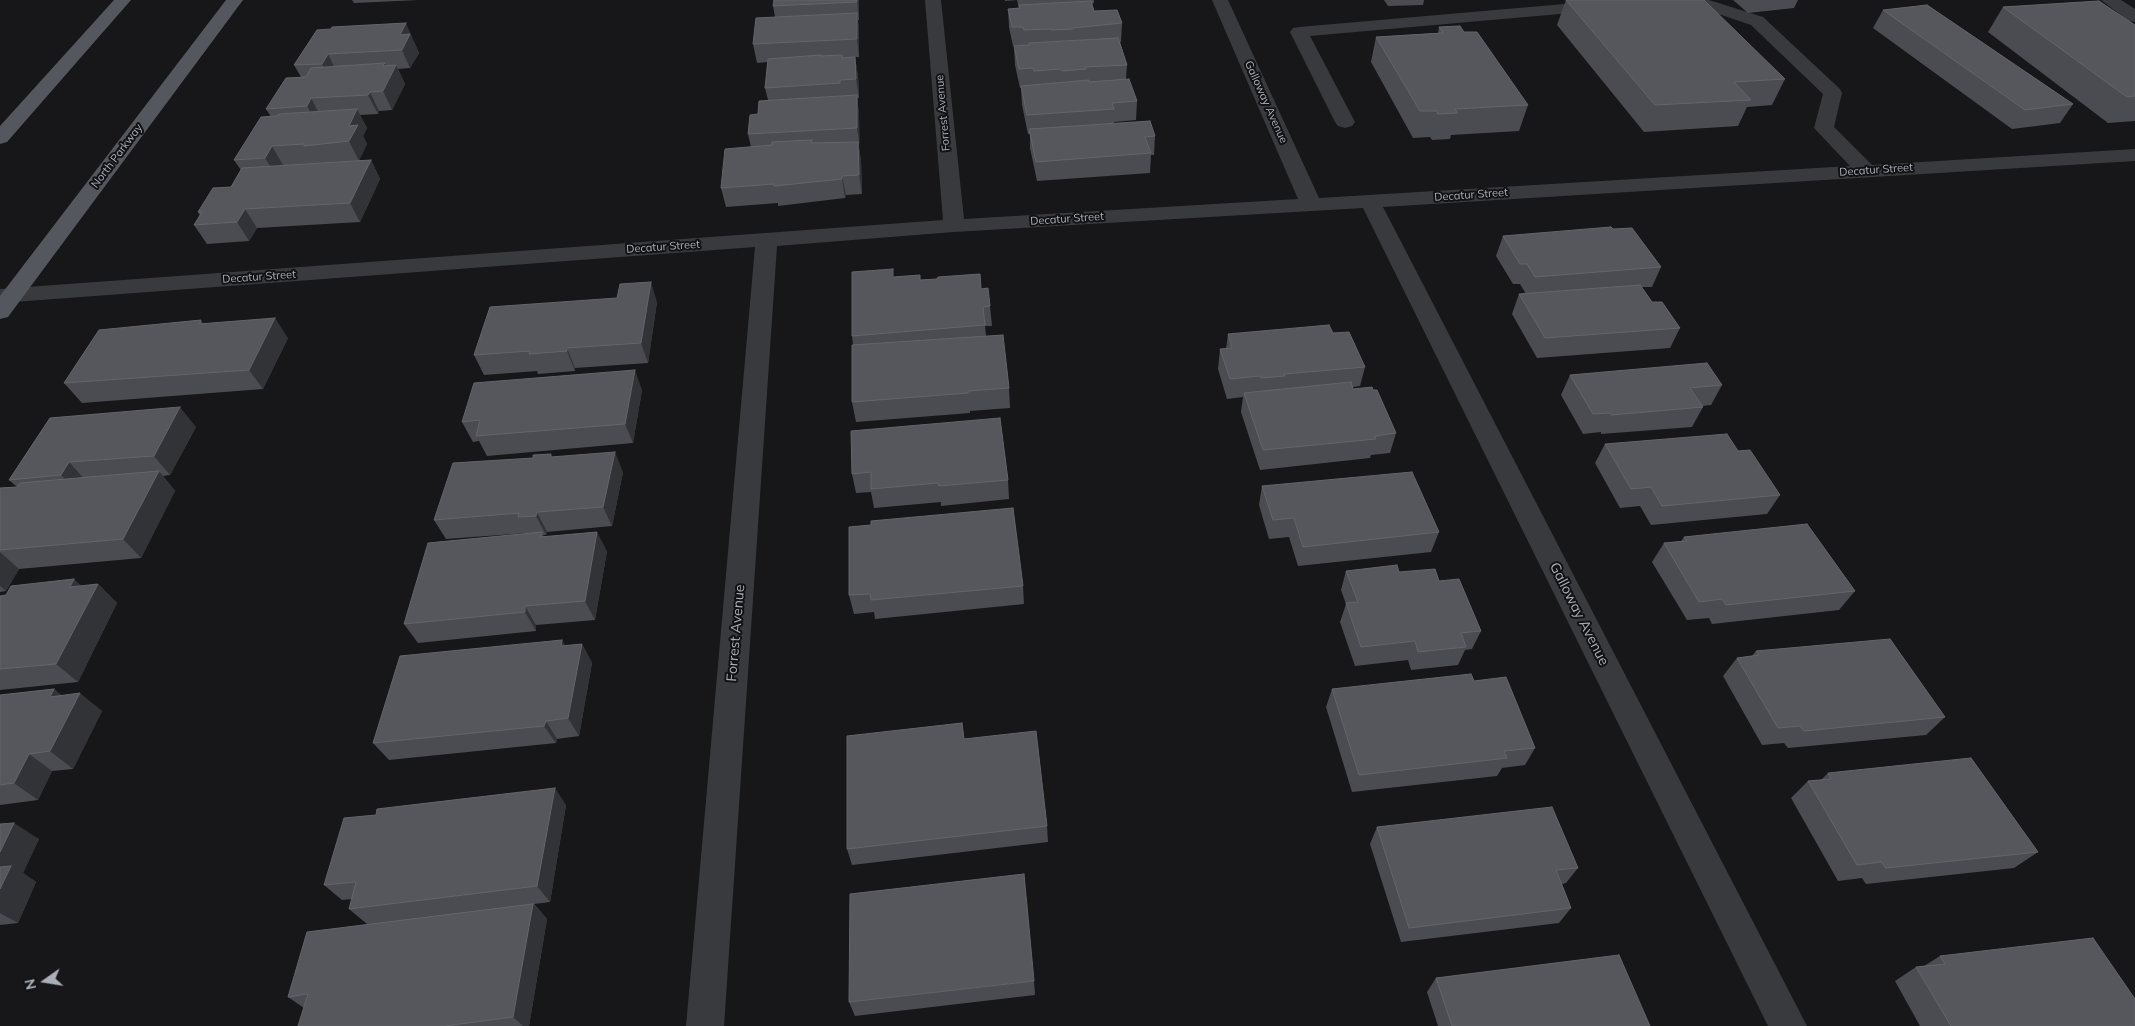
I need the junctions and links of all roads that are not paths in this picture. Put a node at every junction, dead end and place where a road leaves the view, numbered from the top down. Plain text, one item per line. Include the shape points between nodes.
1 (124, 0) edge
2 (235, 0) edge
3 (933, 0) edge
4 (1220, 0) edge
5 (2109, 0) edge
6 (1653, 3) edge
7 (1614, 5) edge
8 (2135, 17) edge
9 (1345, 122) dead end
10 (0, 138) edge
11 (2135, 154) edge
12 (1866, 170) junction
13 (1370, 201) junction
14 (1312, 204) junction
15 (954, 226) junction
16 (767, 239) junction
17 (4, 301) edge
18 (704, 1026) edge
19 (1788, 1026) edge

1 - 10 main road
2 - 17 main road, North Parkway
3 - 15 street, Forrest Avenue
4 - 14 street, Galloway Avenue
5 - 8 street
6 - 12 street via 1709,5 1757,21 1833,93 1824,128
7 - 9 street via 1298,32
11 - 12 street, Decatur Street
12 - 13 street, Decatur Street
13 - 14 street, Decatur Street
13 - 19 street, Galloway Avenue
14 - 15 street, Decatur Street
15 - 16 street, Decatur Street
16 - 17 street, Decatur Street
16 - 18 street, Forrest Avenue

